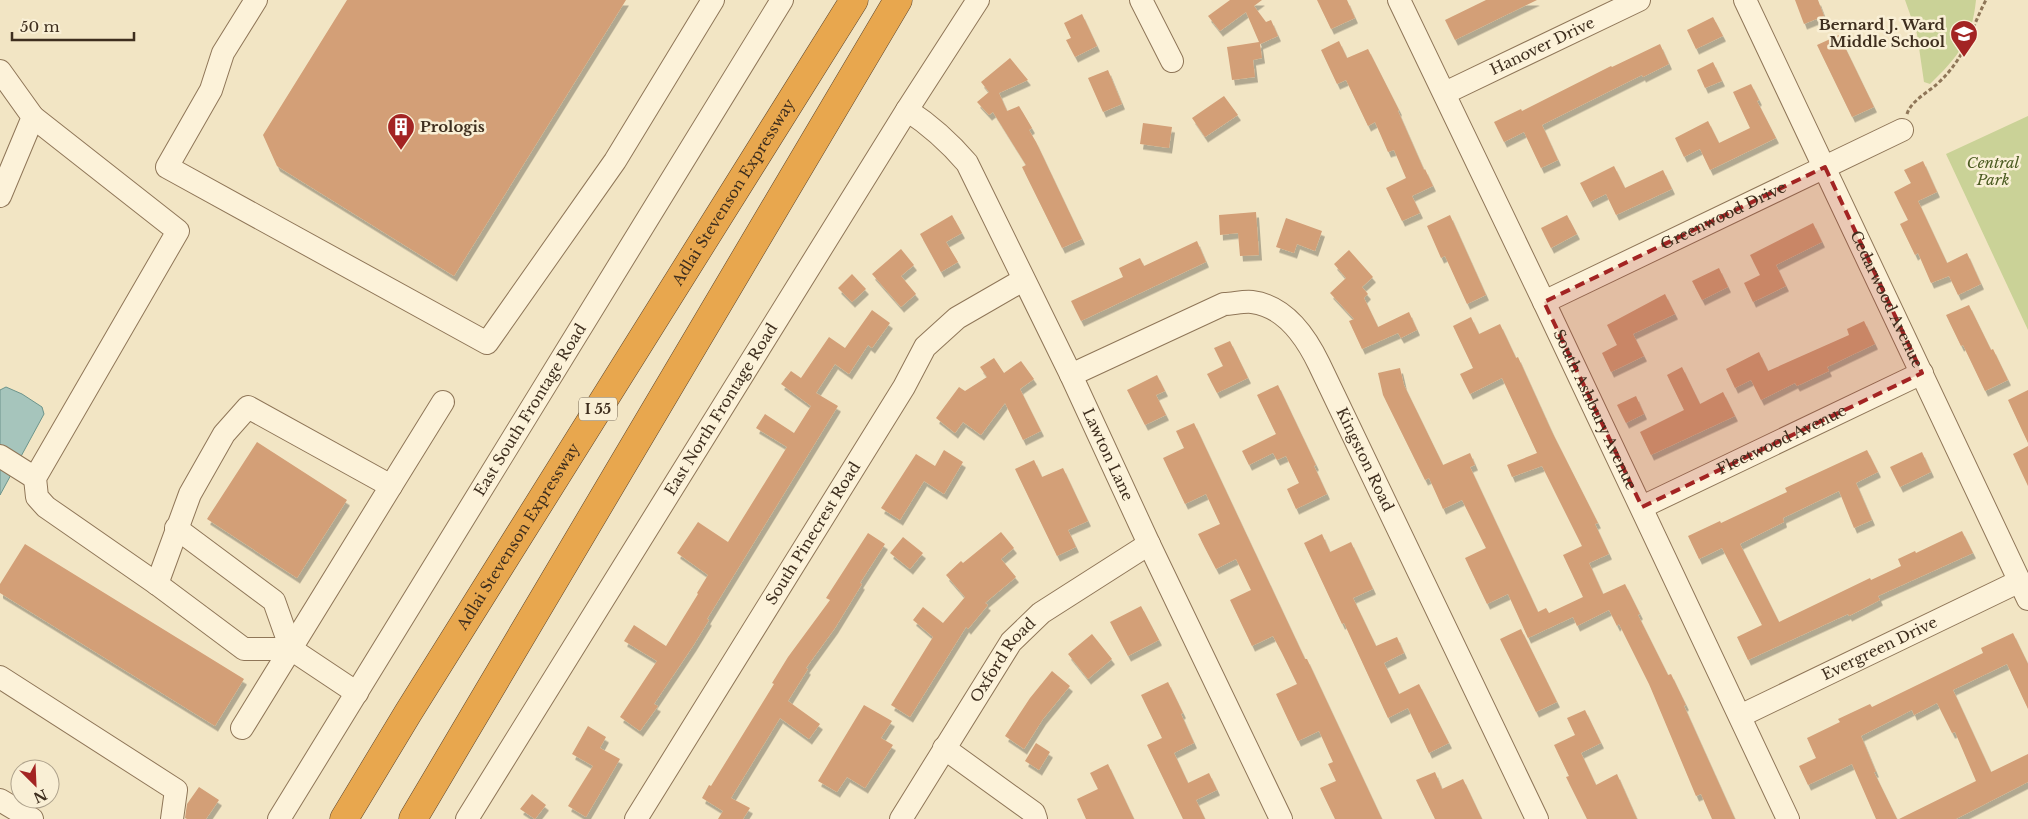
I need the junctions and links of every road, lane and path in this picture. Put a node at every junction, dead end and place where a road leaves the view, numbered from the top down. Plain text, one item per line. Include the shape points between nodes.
1 (256, 0) edge
2 (713, 0) edge
3 (782, 0) edge
4 (854, 0) edge
5 (898, 0) edge
6 (978, 0) edge
7 (1141, 0) edge
8 (1399, 0) edge
9 (1639, 0) edge
10 (1744, 0) edge
11 (1986, 0) edge
12 (1172, 61) dead end
13 (0, 71) edge
14 (1445, 93) junction
15 (907, 110) junction
16 (33, 118) junction
17 (1902, 130) joint
18 (1825, 167) junction
19 (0, 196) edge
20 (1023, 280) junction
21 (1544, 302) junction
22 (1922, 373) junction
23 (1070, 376) junction
24 (442, 402) dead end
25 (0, 456) edge
26 (35, 478) junction
27 (392, 486) junction
28 (1642, 507) junction
29 (176, 528) junction
30 (1149, 544) junction
31 (157, 584) junction
32 (2024, 590) edge
33 (291, 649) junction
34 (0, 677) edge
35 (357, 693) junction
36 (1740, 716) junction
37 (242, 728) dead end
38 (944, 748) junction
39 (0, 800) edge
40 (32, 819) edge
41 (172, 819) edge
42 (278, 819) edge
43 (344, 819) edge
44 (414, 819) edge
45 (467, 819) edge
46 (636, 819) edge
47 (901, 819) edge
48 (1036, 819) edge
49 (1281, 819) edge
50 (1537, 819) edge
51 (1788, 819) edge

1 - 2 street via 222,53 211,90 167,167 487,343 615,161
3 - 35 street, East South Frontage Road
4 - 43 highway, Adlai Stevenson Expressway / I 55
5 - 44 highway
6 - 15 street, East North Frontage Road
7 - 12 street
8 - 14 street, South Ashbury Avenue
9 - 14 street, Hanover Drive
10 - 18 street, Cedarwood Avenue
11 - 17 path via 1970,40 1955,66 1909,107
13 - 16 street
14 - 21 street, South Ashbury Avenue
15 - 20 street, Lawton Lane via 950,143 967,163
15 - 45 street, East North Frontage Road
16 - 19 street
16 - 26 street via 178,231
17 - 18 street, Greenwood Drive
18 - 21 street, Greenwood Drive
18 - 22 street, Cedarwood Avenue
20 - 23 street, Lawton Lane
20 - 46 street, South Pinecrest Road via 957,318 925,347 904,387
21 - 28 street, South Ashbury Avenue
22 - 28 street, Fleetwood Avenue
22 - 32 street, Cedarwood Avenue
23 - 30 street, Lawton Lane
23 - 50 street, Kingston Road via 1224,304 1252,302 1269,307 1298,329 1324,373
24 - 27 street
25 - 26 street
26 - 31 street via 37,497 46,507
27 - 29 street via 248,407 224,434 190,494
27 - 33 street
28 - 36 street, South Ashbury Avenue
29 - 31 street
29 - 33 street via 274,600
30 - 38 street, Oxford Road via 1042,612 1017,636
30 - 49 street, Lawton Lane
31 - 33 street via 244,649
32 - 36 street, Evergreen Drive
33 - 35 street
33 - 37 street
34 - 41 street via 176,790
35 - 42 street, East South Frontage Road
36 - 51 street, South Ashbury Avenue
38 - 47 street, Oxford Road
38 - 48 street via 1034,813
39 - 40 street

